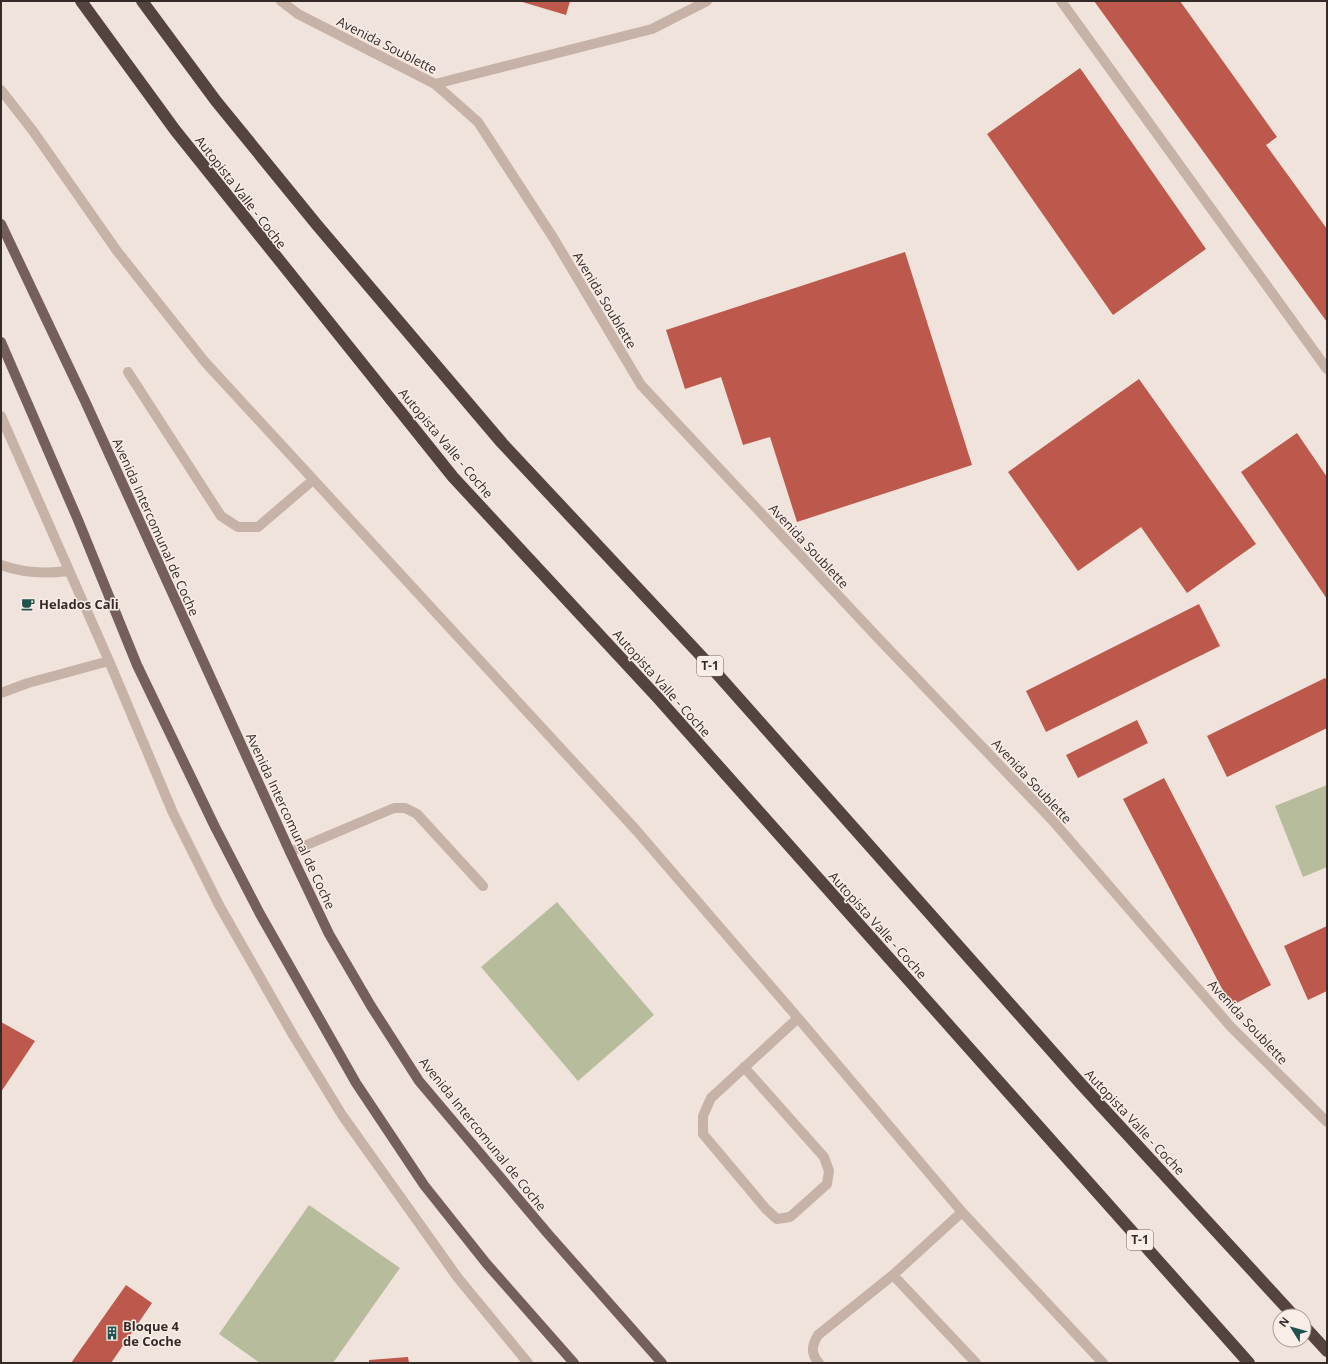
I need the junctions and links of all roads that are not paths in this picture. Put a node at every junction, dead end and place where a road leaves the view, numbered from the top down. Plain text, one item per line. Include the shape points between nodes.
1 (81, 1) edge
2 (142, 1) edge
3 (281, 1) edge
4 (707, 1) edge
5 (1061, 1) edge
6 (435, 84) junction
7 (1, 90) edge
8 (1, 224) edge
9 (1, 342) edge
10 (1327, 369) edge
11 (128, 372) dead end
12 (1, 416) edge
13 (313, 480) junction
14 (1, 565) edge
15 (68, 571) junction
16 (109, 661) junction
17 (1, 693) edge
18 (290, 852) junction
19 (483, 886) dead end
20 (798, 1018) junction
21 (744, 1067) junction
22 (1327, 1122) edge
23 (962, 1212) junction
24 (893, 1275) junction
25 (1287, 1308) edge
26 (1312, 1335) edge
27 (1327, 1351) edge
28 (528, 1363) edge
29 (574, 1363) edge
30 (662, 1363) edge
31 (819, 1363) edge
32 (976, 1363) edge
33 (1103, 1363) edge
34 (1249, 1363) edge

1 - 34 highway, Autopista Valle - Coche / T-1 via 175,130 453,477 657,697
2 - 25 highway, Autopista Valle - Coche / T-1 via 216,101 317,225 502,443 703,658 1081,1084
3 - 6 street, Avenida Soublette via 298,14
4 - 6 street via 652,29
5 - 10 street
6 - 22 street, Avenida Soublette via 478,122 554,239 640,385 1053,821 1231,1027
7 - 13 street via 117,251 205,362
8 - 18 main road, Avenida Intercomunal de Coche
9 - 29 main road via 137,665 215,828 260,914 356,1083 424,1185 486,1262
11 - 13 street via 221,516 238,527 258,527
12 - 15 street
13 - 20 street via 636,830
14 - 15 street via 19,571
15 - 16 street
16 - 17 street
16 - 28 street via 173,813 219,905 292,1035 342,1115 458,1278
18 - 19 street via 394,808 405,808 417,814
18 - 30 main road, Avenida Intercomunal de Coche via 333,940 371,1006 420,1081 549,1235
20 - 21 street
20 - 23 street
21 - 21 street via 711,1098 703,1116 703,1134 777,1219 790,1217 827,1184 830,1171 824,1157
23 - 24 street
23 - 33 street
24 - 31 street via 818,1335 812,1345 814,1358
24 - 32 street
26 - 27 highway

